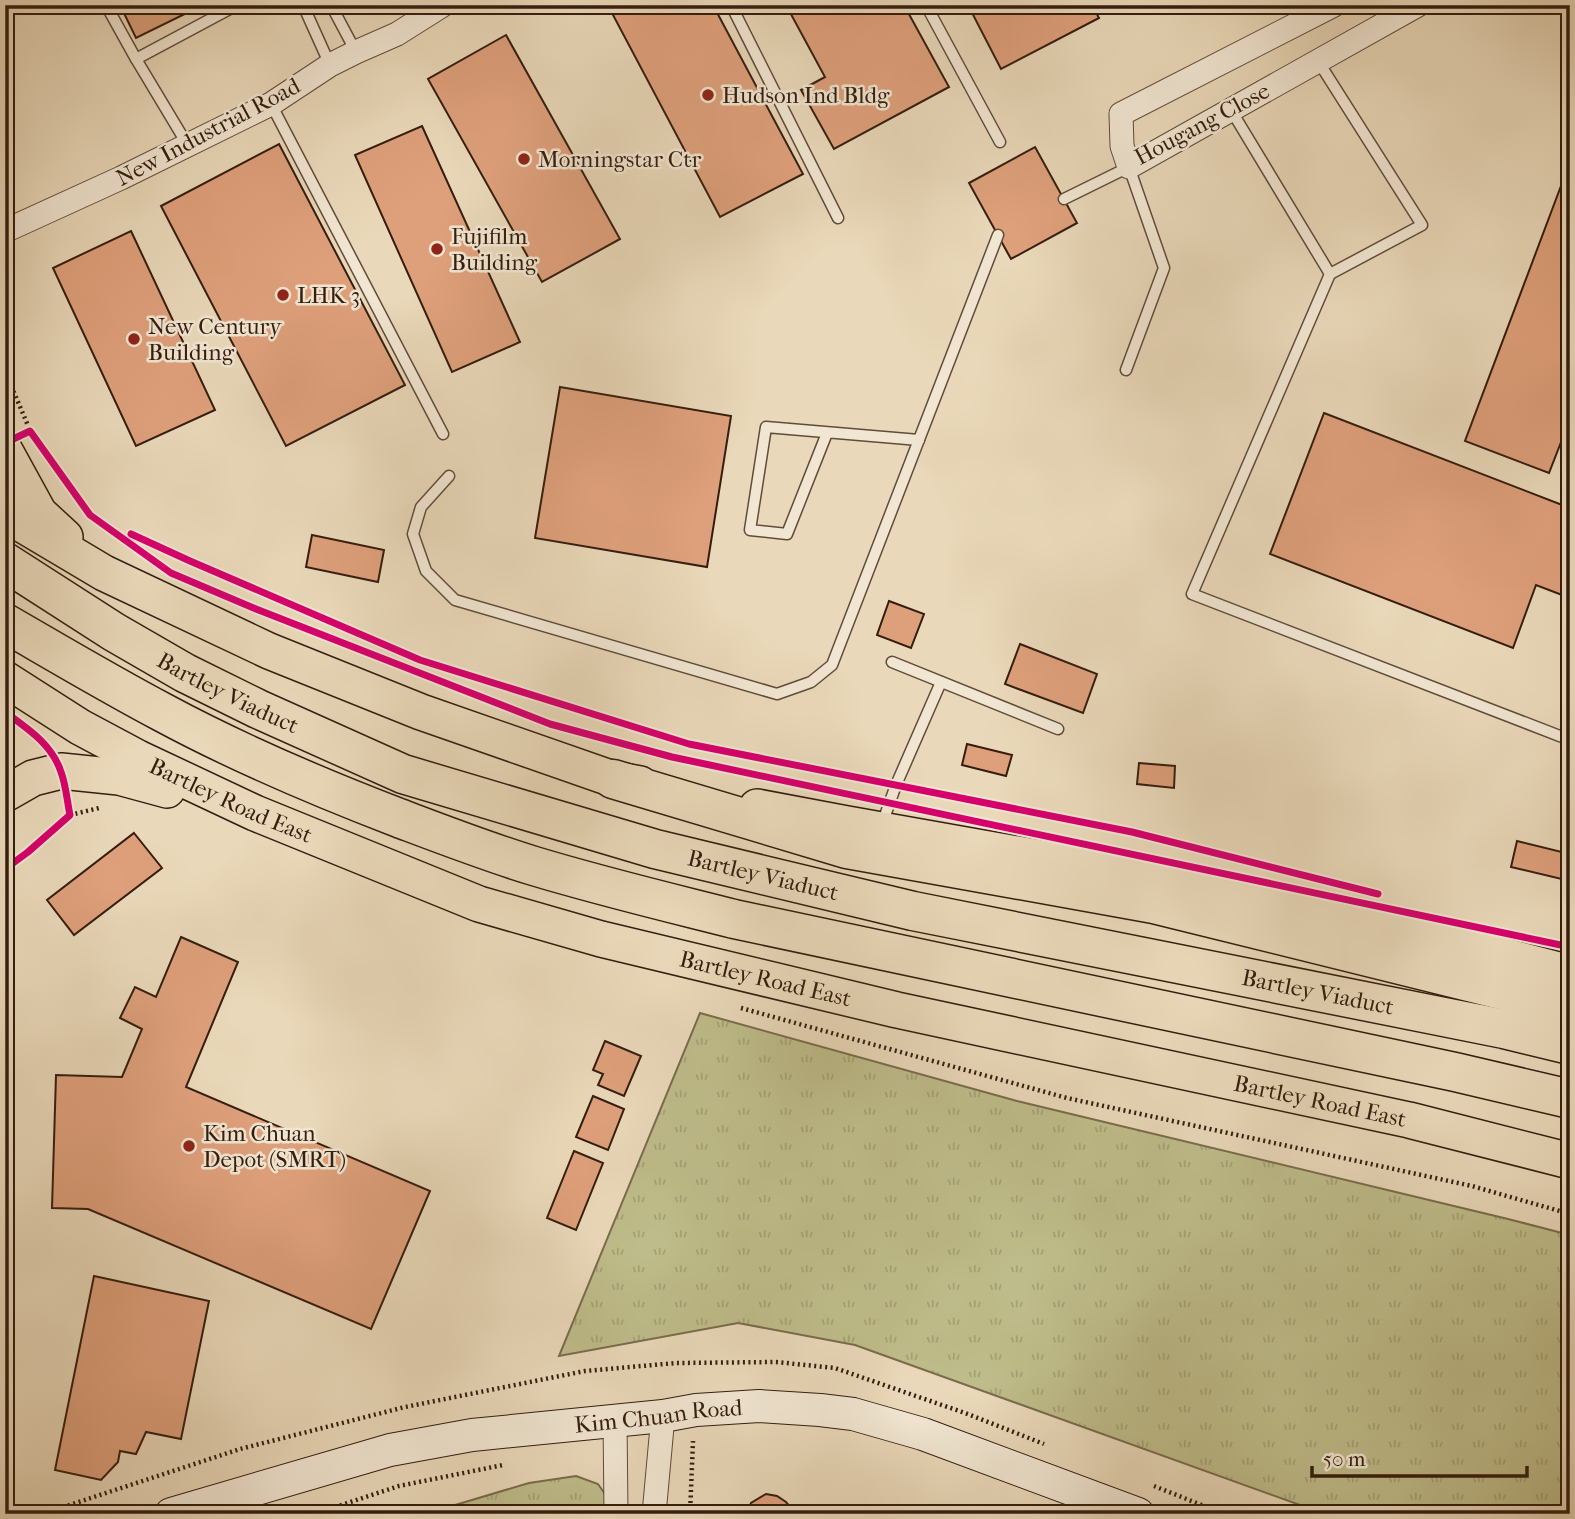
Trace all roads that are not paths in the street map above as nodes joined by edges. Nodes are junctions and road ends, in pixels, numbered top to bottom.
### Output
1 (106, 5) edge
2 (237, 5) edge
3 (303, 5) edge
4 (331, 5) edge
5 (443, 5) edge
6 (731, 5) edge
7 (926, 5) edge
8 (1334, 5) edge
9 (1418, 5) edge
10 (356, 52) junction
11 (136, 59) junction
12 (1318, 61) junction
13 (330, 65) junction
14 (271, 104) junction
15 (1231, 110) junction
16 (1000, 142) dead end
17 (187, 144) junction
18 (1129, 167) junction
19 (1064, 199) dead end
20 (838, 218) dead end
21 (5, 231) edge
22 (998, 235) dead end
23 (1330, 274) junction
24 (1126, 370) dead end
25 (827, 433) junction
26 (443, 434) dead end
27 (18, 440) edge
28 (919, 440) junction
29 (449, 476) dead end
30 (5, 514) edge
31 (5, 562) edge
32 (104, 573) junction
33 (5, 622) edge
34 (892, 662) dead end
35 (5, 679) edge
36 (941, 682) junction
37 (1058, 729) dead end
38 (1570, 740) edge
39 (612, 779) junction
40 (5, 794) edge
41 (255, 813) junction
42 (880, 830) junction
43 (1570, 973) edge
44 (1570, 1007) edge
45 (1570, 1045) edge
46 (1570, 1099) edge
47 (1570, 1161) edge
48 (615, 1420) junction
49 (662, 1427) junction
50 (172, 1514) edge
51 (616, 1514) edge
52 (654, 1514) edge
53 (1138, 1514) edge

1 - 11 lane
2 - 11 lane
3 - 13 lane
4 - 10 lane
5 - 10 street, New Industrial Road
6 - 20 lane
7 - 16 lane
8 - 18 street, Hougang Close
9 - 12 street, Hougang Close
10 - 13 street, New Industrial Road
11 - 17 lane
12 - 15 street, Hougang Close
12 - 23 lane
13 - 14 street, New Industrial Road
14 - 17 street, New Industrial Road
14 - 26 lane
15 - 18 street, Hougang Close
15 - 23 lane
17 - 21 street, New Industrial Road
18 - 19 lane
18 - 24 lane
22 - 28 lane
23 - 38 lane
25 - 25 lane
25 - 28 lane
27 - 32 main road
28 - 29 lane
30 - 32 main road
31 - 45 highway, Bartley Viaduct
32 - 39 main road
33 - 46 highway, Bartley Viaduct
34 - 36 lane
35 - 41 main road, Bartley Road East
36 - 37 lane
36 - 42 lane
39 - 42 main road
39 - 44 highway
40 - 41 main road
41 - 47 main road, Bartley Road East
42 - 43 main road
48 - 49 main road, Kim Chuan Road
48 - 50 main road, Kim Chuan Road
48 - 51 street
49 - 52 street
49 - 53 main road, Kim Chuan Road

